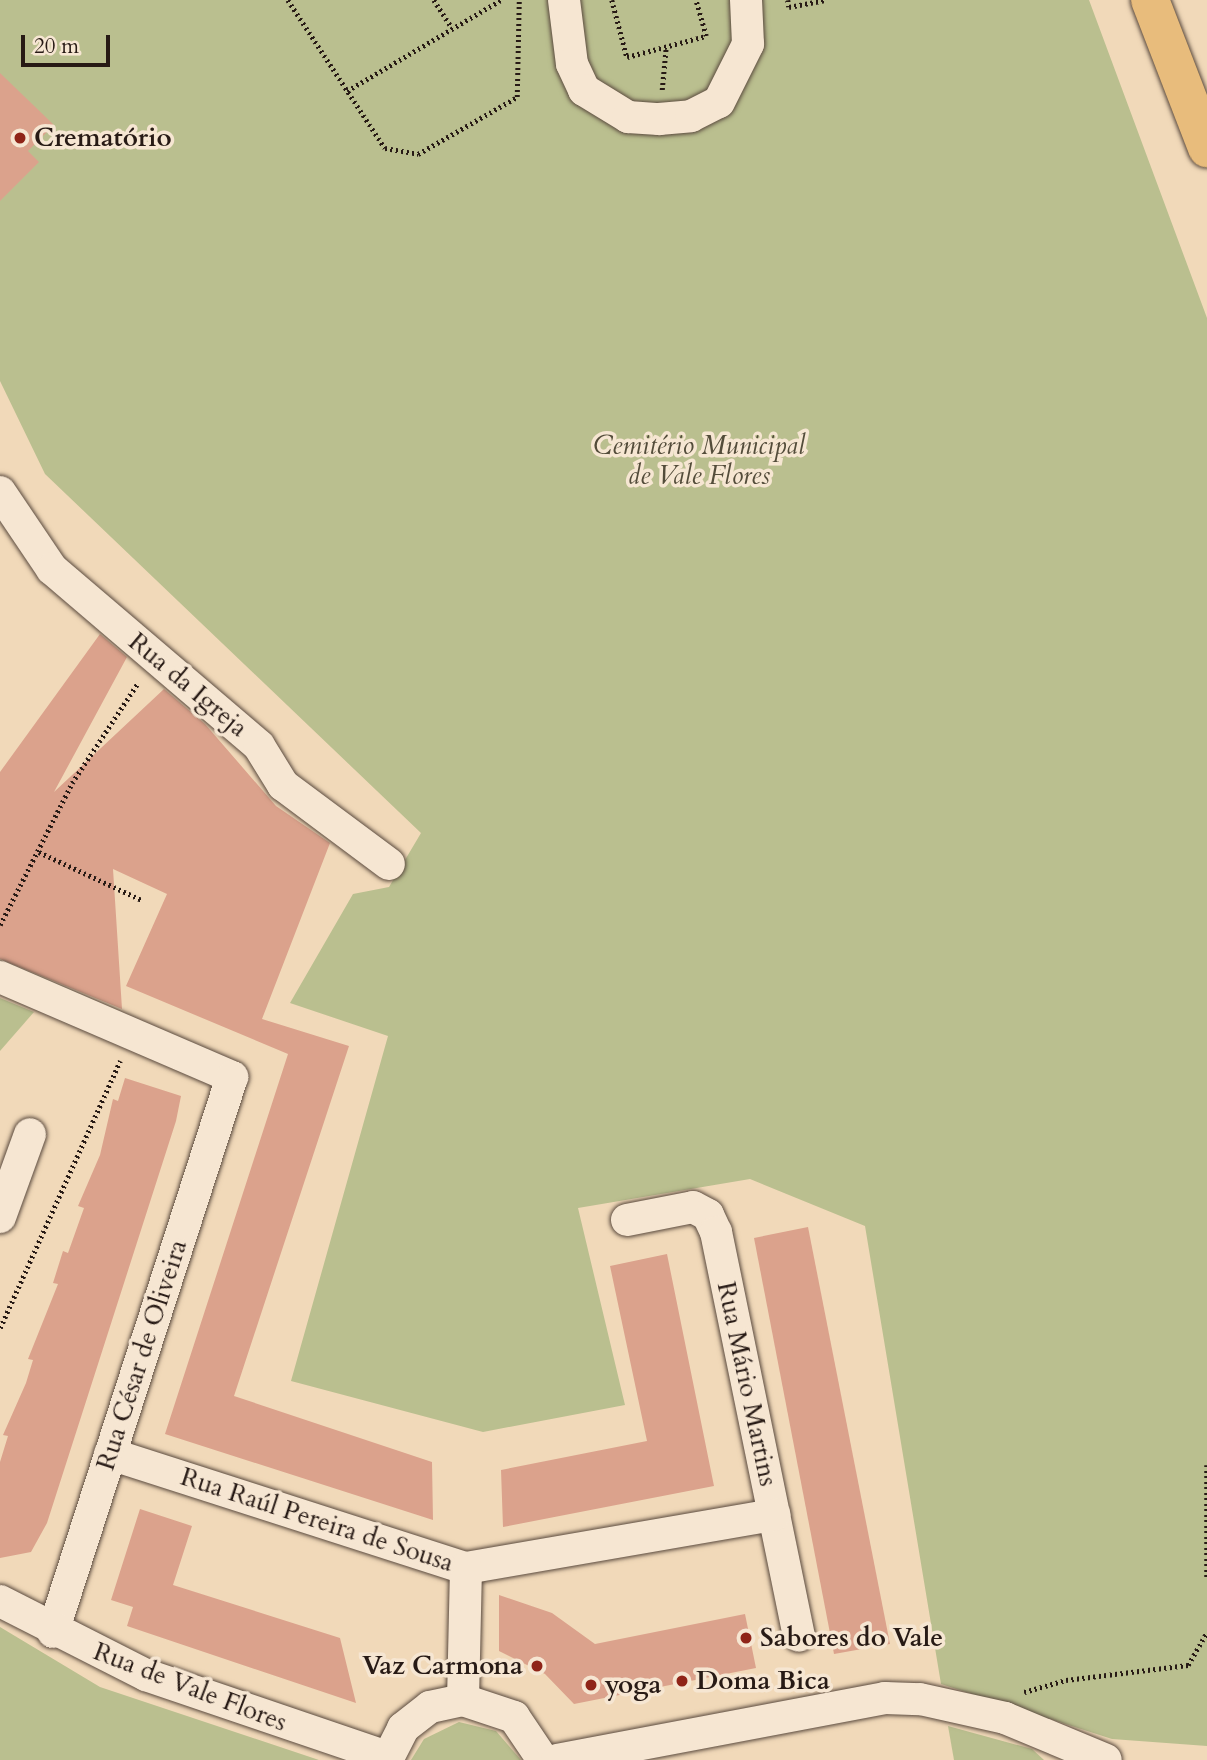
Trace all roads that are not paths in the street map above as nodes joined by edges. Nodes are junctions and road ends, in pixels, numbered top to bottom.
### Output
1 (564, 0) edge
2 (746, 0) edge
3 (1150, 0) edge
4 (1207, 148) edge
5 (0, 492) edge
6 (389, 864) dead end
7 (0, 977) edge
8 (30, 1133) dead end
9 (0, 1217) edge
10 (627, 1220) dead end
11 (110, 1454) junction
12 (774, 1515) junction
13 (466, 1568) junction
14 (0, 1601) edge
15 (52, 1632) junction
16 (799, 1636) dead end
17 (463, 1700) junction
18 (387, 1759) edge
19 (543, 1760) edge
20 (557, 1760) edge
21 (1106, 1760) edge

1 - 2 street
3 - 4 highway
5 - 6 street, Rua da Igreja
7 - 11 street, Rua César de Oliveira
8 - 9 street
10 - 12 street, Rua Mário Martins
11 - 13 street, Rua Raúl Pereira de Sousa
11 - 15 street, Rua César de Oliveira
12 - 13 street, Rua Raúl Pereira de Sousa
12 - 16 street, Rua Mário Martins
13 - 17 street
14 - 15 street, Rua de Vale Flores
15 - 18 street, Rua de Vale Flores
17 - 18 street
17 - 19 street
20 - 21 street

